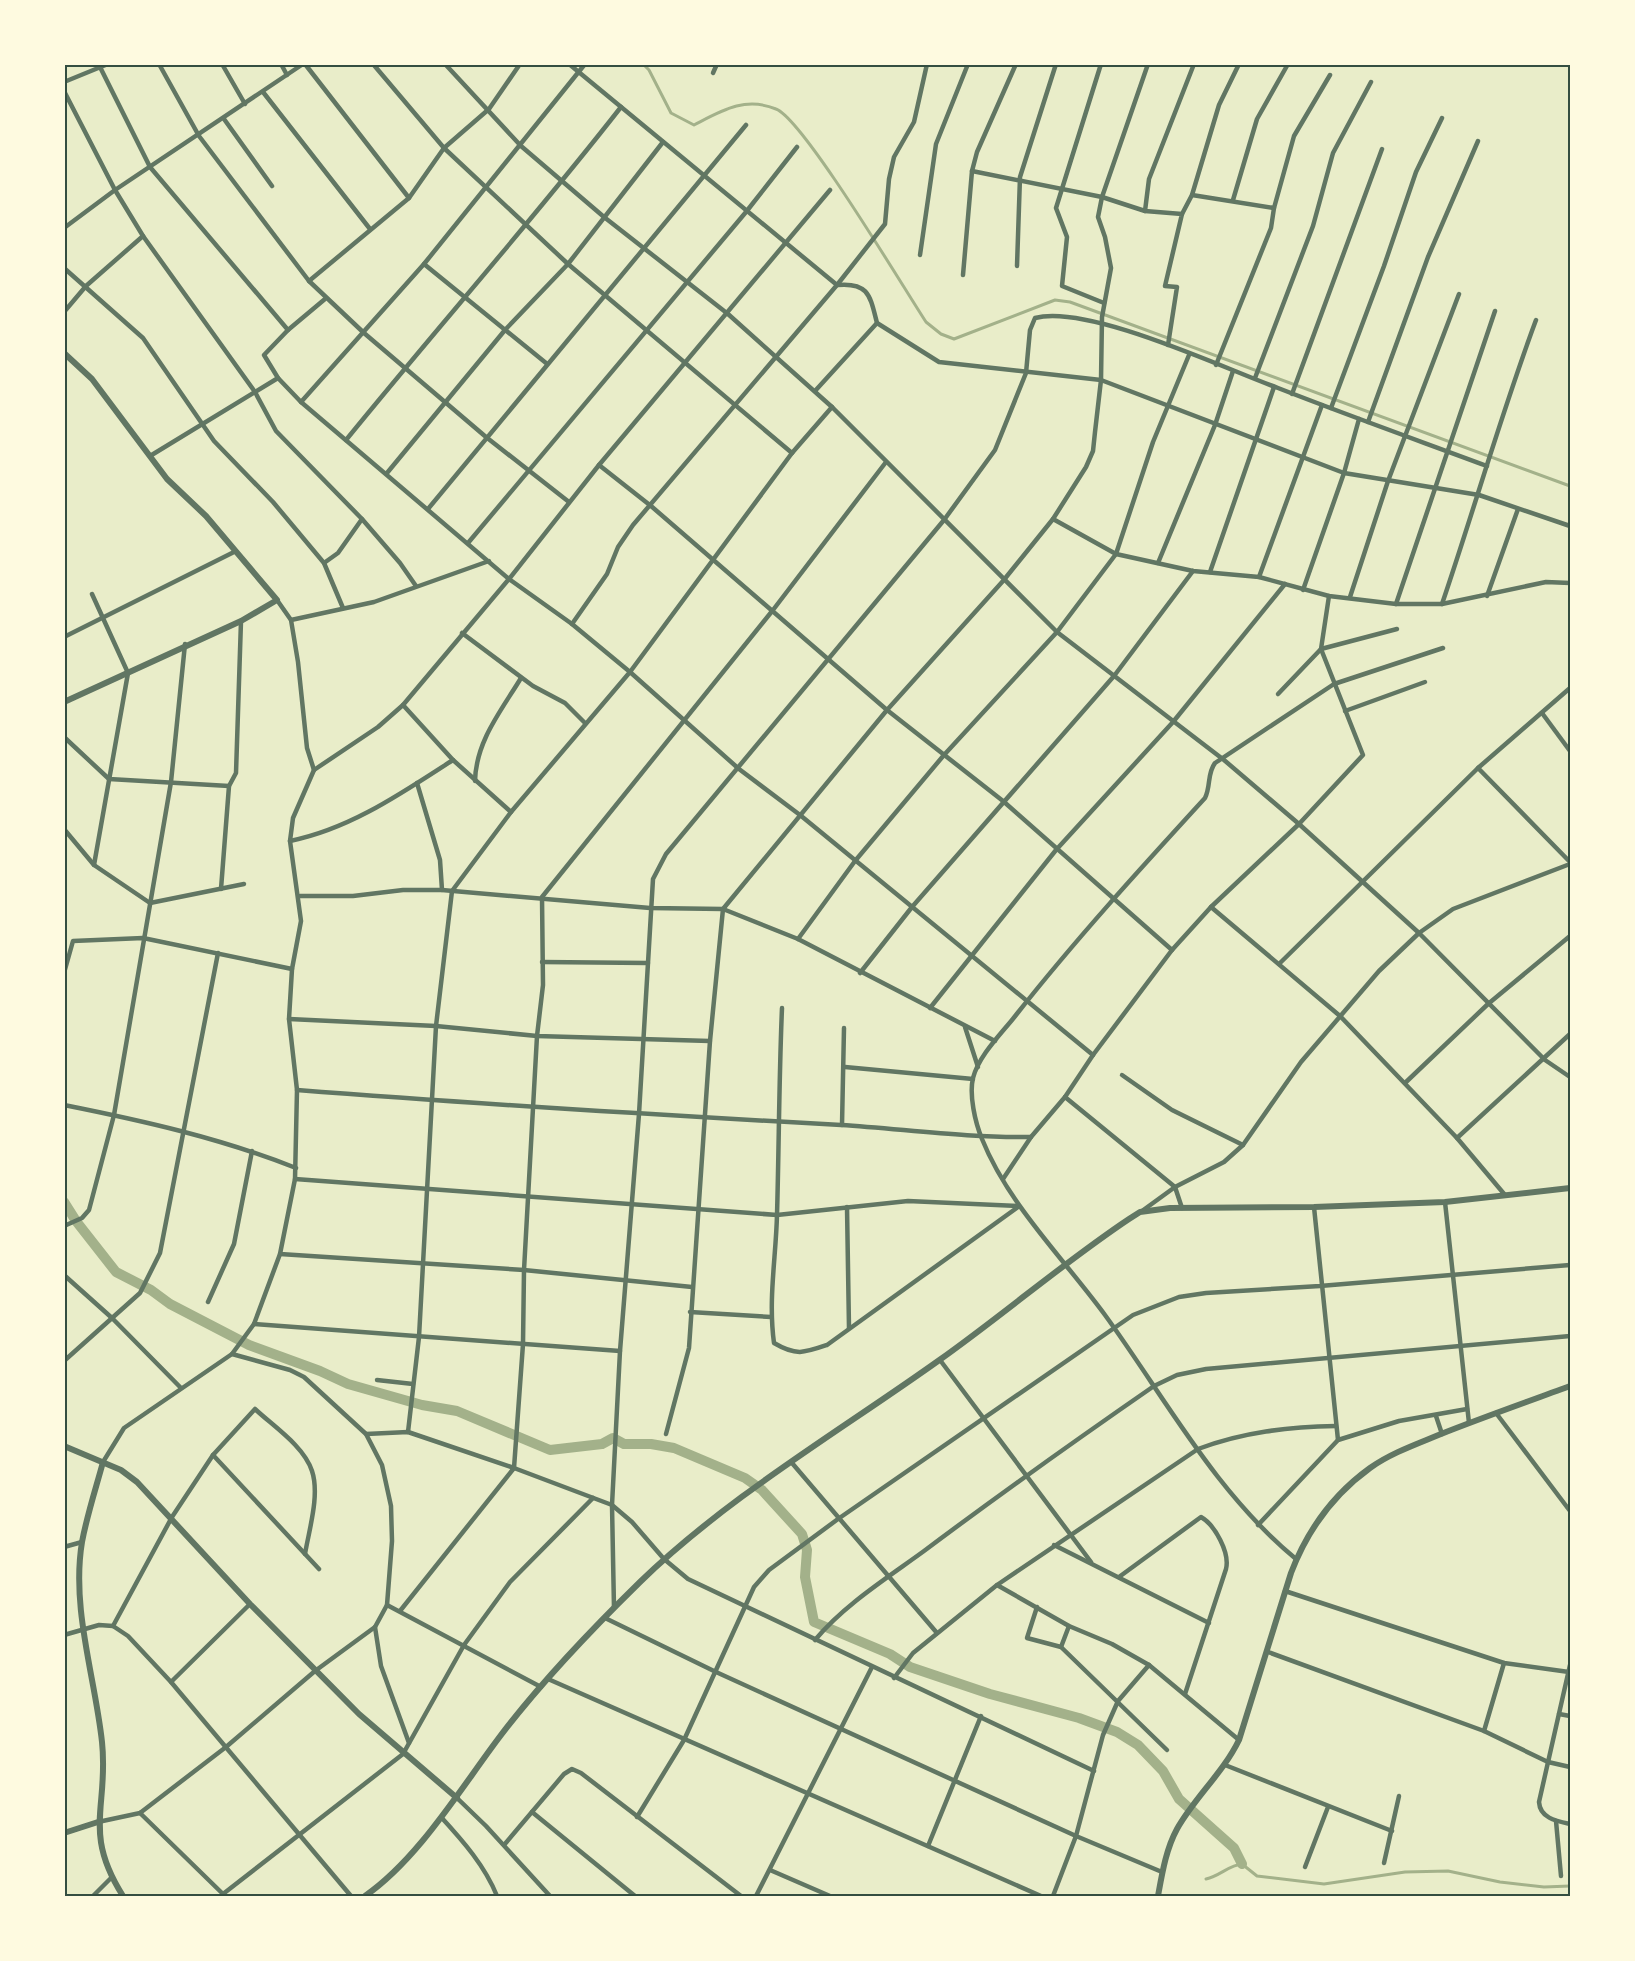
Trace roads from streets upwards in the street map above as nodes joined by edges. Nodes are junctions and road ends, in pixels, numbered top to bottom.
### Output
1 (108, 64) edge
2 (159, 64) edge
3 (222, 64) edge
4 (281, 64) edge
5 (304, 64) edge
6 (373, 64) edge
7 (520, 64) edge
8 (569, 64) edge
9 (585, 64) edge
10 (717, 64) edge
11 (927, 64) edge
12 (968, 64) edge
13 (1016, 64) edge
14 (1056, 64) edge
15 (1101, 64) edge
16 (1148, 64) edge
17 (1194, 64) edge
18 (1239, 64) edge
19 (1288, 64) edge
20 (446, 65) edge
21 (100, 67) junction
22 (579, 72) junction
23 (713, 73) dead end
24 (287, 75) junction
25 (1330, 75) dead end
26 (64, 82) edge
27 (1371, 82) dead end
28 (64, 91) edge
29 (263, 92) junction
30 (245, 104) junction
31 (621, 107) junction
32 (489, 109) junction
33 (224, 118) junction
34 (1442, 118) dead end
35 (746, 125) dead end
36 (199, 136) junction
37 (1478, 141) dead end
38 (663, 142) junction
39 (521, 146) junction
40 (797, 147) dead end
41 (444, 148) junction
42 (1383, 149) dead end
43 (150, 167) junction
44 (972, 171) junction
45 (704, 176) junction
46 (1020, 179) junction
47 (562, 182) junction
48 (272, 186) dead end
49 (487, 187) junction
50 (1060, 188) junction
51 (115, 190) junction
52 (830, 190) dead end
53 (1192, 195) junction
54 (1102, 197) junction
55 (409, 198) junction
56 (1233, 200) junction
57 (1274, 208) junction
58 (1145, 211) junction
59 (746, 212) junction
60 (1182, 214) junction
61 (604, 217) junction
62 (528, 224) junction
63 (64, 228) edge
64 (370, 229) junction
65 (143, 236) junction
66 (784, 243) junction
67 (644, 249) junction
68 (920, 255) dead end
69 (423, 264) junction
70 (568, 264) junction
71 (1017, 266) dead end
72 (64, 268) edge
73 (963, 275) dead end
74 (309, 281) junction
75 (686, 281) junction
76 (837, 285) junction
77 (86, 286) junction
78 (605, 294) junction
79 (1459, 294) dead end
80 (464, 297) junction
81 (326, 299) junction
82 (1103, 306) junction
83 (1495, 311) dead end
84 (64, 312) edge
85 (728, 314) junction
86 (1101, 320) junction
87 (1536, 320) dead end
88 (876, 323) junction
89 (288, 330) junction
90 (505, 330) junction
91 (646, 330) junction
92 (364, 333) junction
93 (1169, 343) junction
94 (64, 353) edge
95 (1189, 355) junction
96 (775, 357) junction
97 (685, 362) junction
98 (1217, 362) junction
99 (546, 363) junction
100 (405, 368) junction
101 (1233, 371) junction
102 (1026, 373) junction
103 (1256, 376) junction
104 (278, 378) junction
105 (1101, 380) junction
106 (1274, 387) junction
107 (815, 391) junction
108 (255, 392) junction
109 (1292, 394) junction
110 (446, 401) junction
111 (302, 402) junction
112 (735, 404) junction
113 (1322, 405) junction
114 (1169, 406) junction
115 (832, 407) junction
116 (1331, 408) junction
117 (1359, 419) junction
118 (1368, 422) junction
119 (203, 424) junction
120 (1215, 425) junction
121 (486, 437) junction
122 (1405, 438) junction
123 (346, 440) junction
124 (1257, 440) junction
125 (1446, 451) junction
126 (792, 453) junction
127 (150, 456) junction
128 (1303, 458) junction
129 (886, 462) junction
130 (599, 465) junction
131 (1487, 466) junction
132 (528, 471) junction
133 (387, 473) junction
134 (1344, 473) junction
135 (1388, 481) junction
136 (1434, 488) junction
137 (1479, 495) junction
138 (569, 502) junction
139 (651, 506) junction
140 (428, 509) junction
141 (1518, 509) junction
142 (362, 519) junction
143 (1053, 519) junction
144 (944, 520) junction
145 (1570, 526) edge
146 (468, 543) junction
147 (236, 551) junction
148 (1116, 554) junction
149 (714, 560) junction
150 (489, 561) junction
151 (324, 563) junction
152 (1158, 563) junction
153 (1193, 571) junction
154 (1210, 572) junction
155 (1259, 577) junction
156 (510, 579) junction
157 (1003, 580) junction
158 (1570, 583) edge
159 (1285, 584) junction
160 (416, 586) junction
161 (1303, 590) junction
162 (92, 594) dead end
163 (1329, 596) junction
164 (1487, 596) junction
165 (1350, 597) junction
166 (277, 600) junction
167 (1396, 604) junction
168 (1442, 604) junction
169 (343, 608) junction
170 (773, 610) junction
171 (102, 618) junction
172 (291, 620) junction
173 (241, 621) junction
174 (572, 624) junction
175 (1397, 629) dead end
176 (1058, 632) junction
177 (462, 633) junction
178 (64, 636) edge
179 (185, 644) junction
180 (1443, 648) dead end
181 (1321, 649) junction
182 (831, 660) junction
183 (630, 672) junction
184 (128, 673) junction
185 (1114, 676) junction
186 (521, 678) junction
187 (1425, 682) dead end
188 (1334, 684) junction
189 (1570, 688) edge
190 (1278, 694) dead end
191 (64, 702) edge
192 (404, 705) junction
193 (887, 710) junction
194 (1345, 711) junction
195 (1542, 713) junction
196 (684, 718) junction
197 (1173, 722) junction
198 (585, 723) junction
199 (64, 737) edge
200 (1570, 751) edge
201 (944, 755) junction
202 (453, 760) junction
203 (1224, 760) junction
204 (1478, 768) junction
205 (739, 769) junction
206 (314, 770) junction
207 (109, 779) junction
208 (475, 781) junction
209 (171, 782) junction
210 (417, 783) junction
211 (229, 786) junction
212 (1003, 801) junction
213 (511, 812) junction
214 (800, 815) junction
215 (1299, 824) junction
216 (66, 832) edge
217 (290, 840) junction
218 (1056, 850) junction
219 (855, 861) junction
220 (1570, 863) edge
221 (94, 865) junction
222 (1363, 882) junction
223 (244, 884) dead end
224 (221, 889) junction
225 (442, 890) junction
226 (452, 891) junction
227 (300, 896) junction
228 (542, 897) junction
229 (1113, 899) junction
230 (150, 903) junction
231 (912, 907) junction
232 (1211, 907) junction
233 (650, 908) junction
234 (723, 909) junction
235 (1419, 933) junction
236 (1570, 936) edge
237 (143, 938) junction
238 (798, 939) junction
239 (1172, 950) junction
240 (218, 953) junction
241 (971, 956) junction
242 (542, 962) junction
243 (648, 963) junction
244 (1279, 964) junction
245 (292, 969) junction
246 (860, 973) junction
247 (64, 974) edge
248 (1027, 1001) junction
249 (1488, 1004) junction
250 (782, 1008) dead end
251 (930, 1008) junction
252 (1340, 1016) junction
253 (289, 1019) junction
254 (436, 1026) junction
255 (965, 1027) junction
256 (844, 1028) dead end
257 (1570, 1035) edge
258 (537, 1036) junction
259 (644, 1039) junction
260 (711, 1041) junction
261 (996, 1041) junction
262 (1093, 1055) junction
263 (1545, 1060) junction
264 (845, 1067) junction
265 (978, 1067) junction
266 (1122, 1075) dead end
267 (1570, 1077) edge
268 (973, 1079) junction
269 (1405, 1083) junction
270 (297, 1090) junction
271 (1065, 1097) junction
272 (430, 1100) junction
273 (64, 1105) edge
274 (534, 1107) junction
275 (639, 1114) junction
276 (114, 1115) junction
277 (705, 1118) junction
278 (777, 1122) junction
279 (842, 1125) junction
280 (184, 1130) junction
281 (1030, 1137) junction
282 (981, 1138) junction
283 (1457, 1138) junction
284 (1243, 1145) junction
285 (252, 1151) junction
286 (296, 1168) junction
287 (295, 1179) junction
288 (1003, 1179) junction
289 (1174, 1187) junction
290 (426, 1188) junction
291 (1570, 1188) edge
292 (1505, 1195) junction
293 (529, 1196) junction
294 (633, 1202) junction
295 (1445, 1202) junction
296 (1019, 1206) junction
297 (847, 1207) junction
298 (1314, 1207) junction
299 (1182, 1208) junction
300 (698, 1210) junction
301 (1140, 1212) junction
302 (777, 1215) junction
303 (64, 1226) edge
304 (280, 1254) junction
305 (421, 1265) junction
306 (1068, 1265) junction
307 (1570, 1265) edge
308 (524, 1270) junction
309 (64, 1275) edge
310 (1454, 1275) junction
311 (626, 1281) junction
312 (1320, 1286) junction
313 (692, 1287) junction
314 (208, 1302) dead end
315 (690, 1312) junction
316 (771, 1317) junction
317 (112, 1318) junction
318 (254, 1324) junction
319 (1113, 1327) junction
320 (849, 1328) junction
321 (1570, 1336) edge
322 (419, 1337) junction
323 (523, 1344) junction
324 (1459, 1345) junction
325 (620, 1351) junction
326 (232, 1354) junction
327 (1328, 1358) junction
328 (64, 1360) edge
329 (940, 1360) junction
330 (376, 1380) dead end
331 (413, 1383) junction
332 (1154, 1386) junction
333 (1570, 1386) edge
334 (181, 1388) junction
335 (1467, 1409) junction
336 (1496, 1413) junction
337 (1436, 1416) junction
338 (982, 1417) junction
339 (1469, 1423) junction
340 (1336, 1426) junction
341 (408, 1432) junction
342 (366, 1434) junction
343 (666, 1434) dead end
344 (1442, 1434) junction
345 (1338, 1440) junction
346 (64, 1446) edge
347 (1198, 1449) junction
348 (213, 1455) junction
349 (103, 1462) junction
350 (792, 1463) junction
351 (514, 1467) junction
352 (1026, 1475) junction
353 (593, 1498) junction
354 (612, 1505) junction
355 (1570, 1512) edge
356 (172, 1517) junction
357 (838, 1518) junction
358 (1258, 1525) junction
359 (1069, 1534) junction
360 (82, 1542) junction
361 (1054, 1545) junction
362 (64, 1547) edge
363 (305, 1554) junction
364 (664, 1559) junction
365 (1296, 1560) junction
366 (1090, 1562) junction
367 (319, 1569) dead end
368 (1119, 1577) junction
369 (888, 1578) junction
370 (998, 1585) junction
371 (1285, 1592) junction
372 (250, 1604) junction
373 (387, 1605) junction
374 (744, 1605) junction
375 (1037, 1607) junction
376 (614, 1608) junction
377 (400, 1611) junction
378 (605, 1618) junction
379 (1209, 1623) junction
380 (113, 1626) junction
381 (375, 1626) junction
382 (1069, 1626) junction
383 (84, 1629) junction
384 (937, 1633) junction
385 (64, 1635) edge
386 (815, 1640) junction
387 (464, 1645) junction
388 (1061, 1647) junction
389 (1268, 1652) junction
390 (1504, 1663) junction
391 (1149, 1665) junction
392 (1570, 1665) edge
393 (873, 1666) junction
394 (315, 1671) junction
395 (716, 1672) junction
396 (1569, 1672) junction
397 (548, 1678) junction
398 (894, 1678) junction
399 (171, 1682) junction
400 (541, 1687) junction
401 (1185, 1694) junction
402 (1118, 1701) junction
403 (1559, 1714) junction
404 (981, 1716) junction
405 (1570, 1716) edge
406 (840, 1727) junction
407 (1484, 1731) junction
408 (684, 1740) junction
409 (1239, 1740) junction
410 (408, 1743) junction
411 (226, 1747) junction
412 (1167, 1750) dead end
413 (403, 1754) junction
414 (1548, 1762) junction
415 (1225, 1765) junction
416 (1570, 1767) edge
417 (1094, 1771) junction
418 (956, 1780) junction
419 (808, 1793) junction
420 (1399, 1796) dead end
421 (456, 1798) junction
422 (1328, 1806) junction
423 (532, 1812) junction
424 (140, 1813) junction
425 (441, 1817) junction
426 (637, 1817) junction
427 (1556, 1821) junction
428 (98, 1822) junction
429 (1570, 1824) edge
430 (1392, 1831) junction
431 (64, 1833) edge
432 (300, 1836) junction
433 (1076, 1836) junction
434 (504, 1845) junction
435 (928, 1846) junction
436 (1384, 1863) dead end
437 (1305, 1867) dead end
438 (771, 1870) junction
439 (1162, 1872) junction
440 (1560, 1876) dead end
441 (111, 1878) junction
442 (224, 1895) edge
443 (369, 1895) edge
444 (93, 1896) edge
445 (123, 1896) edge
446 (351, 1896) edge
447 (496, 1896) edge
448 (550, 1896) edge
449 (635, 1896) edge
450 (741, 1896) edge
451 (756, 1896) edge
452 (830, 1896) edge
453 (1041, 1896) edge
454 (1053, 1896) edge
455 (1158, 1896) edge

1 - 21 street
2 - 36 street
3 - 30 street
4 - 24 street
5 - 24 street
5 - 55 street
6 - 41 street
7 - 32 street
8 - 22 street
9 - 22 street
10 - 23 street
11 - 76 street
12 - 68 street
13 - 44 street
14 - 46 street
15 - 50 street
16 - 54 street
17 - 58 street
18 - 53 street
19 - 56 street
20 - 32 street
21 - 26 street
21 - 43 street
22 - 31 street
22 - 39 street
24 - 29 street
25 - 57 street
27 - 103 street
28 - 51 street
29 - 30 street
29 - 64 street
30 - 33 street
31 - 38 street
31 - 47 street
32 - 39 street
32 - 41 street
33 - 36 street
33 - 48 street
34 - 116 street
35 - 45 street
36 - 43 street
36 - 74 street
37 - 118 street
38 - 45 street
38 - 61 street
39 - 47 street
39 - 49 street
40 - 59 street
41 - 49 street
41 - 55 street
42 - 109 street
43 - 51 street
43 - 89 street
44 - 46 street
44 - 73 street
45 - 59 street
45 - 67 street
46 - 50 street
46 - 71 street
47 - 61 street
47 - 62 street
49 - 62 street
49 - 69 street
50 - 54 street
50 - 82 street
51 - 63 street
51 - 65 street
52 - 66 street
53 - 56 street
53 - 60 street
54 - 58 street
54 - 82 street
55 - 64 street
56 - 57 street
57 - 98 street
58 - 60 street
59 - 66 street
59 - 75 street
60 - 93 street
61 - 67 street
61 - 70 street
62 - 70 street
62 - 80 street
64 - 74 street
65 - 77 street
65 - 108 street
66 - 76 street
66 - 85 street
67 - 75 street
67 - 78 street
69 - 80 street
69 - 92 street
70 - 78 street
70 - 90 street
72 - 77 street
74 - 81 street
75 - 85 street
75 - 91 street
76 - 88 street
76 - 96 street
77 - 84 street
77 - 119 street
78 - 91 street
78 - 99 street
79 - 122 street
80 - 90 street
80 - 100 street
81 - 89 street
81 - 92 street
82 - 86 street
83 - 125 street
85 - 96 street
85 - 97 street
86 - 93 street
86 - 102 street
86 - 105 street
87 - 131 street
88 - 102 street
88 - 107 street
89 - 104 street
90 - 99 street
90 - 110 street
91 - 97 street
91 - 132 street
92 - 100 street
92 - 111 street
93 - 95 street
94 - 127 street
95 - 98 street
95 - 114 street
96 - 107 street
96 - 112 street
97 - 112 street
97 - 130 street
98 - 101 street
99 - 121 street
100 - 110 street
100 - 123 street
101 - 103 street
101 - 120 street
102 - 105 street
102 - 144 street
103 - 106 street
104 - 108 street
104 - 111 street
105 - 114 street
105 - 143 street
106 - 109 street
106 - 124 street
107 - 115 street
108 - 119 street
108 - 142 street
109 - 113 street
110 - 121 street
110 - 133 street
111 - 123 street
112 - 126 street
112 - 139 street
113 - 116 street
113 - 128 street
114 - 120 street
114 - 148 street
115 - 126 street
115 - 129 street
116 - 117 street
117 - 118 street
117 - 134 street
118 - 122 street
119 - 127 street
119 - 151 street
120 - 124 street
120 - 152 street
121 - 132 street
121 - 140 street
122 - 125 street
122 - 135 street
123 - 133 street
124 - 128 street
124 - 154 street
125 - 131 street
125 - 136 street
126 - 149 street
127 - 147 street
128 - 134 street
128 - 155 street
129 - 144 street
129 - 170 street
130 - 138 street
130 - 139 street
131 - 137 street
132 - 138 street
132 - 146 street
133 - 140 street
134 - 135 street
134 - 161 street
135 - 136 street
135 - 165 street
136 - 137 street
136 - 167 street
137 - 141 street
137 - 168 street
138 - 156 street
139 - 149 street
139 - 174 street
140 - 146 street
141 - 145 street
141 - 164 street
142 - 151 street
142 - 160 street
143 - 148 street
143 - 157 street
144 - 157 street
144 - 182 street
146 - 150 street
147 - 166 street
147 - 171 street
148 - 152 street
148 - 176 street
149 - 170 street
149 - 183 street
150 - 156 street
150 - 160 street
151 - 169 street
152 - 153 street
153 - 154 street
153 - 185 street
154 - 155 street
155 - 159 street
156 - 174 street
156 - 177 street
157 - 176 street
157 - 193 street
158 - 164 street
159 - 161 street
159 - 197 street
160 - 169 street
161 - 163 street
162 - 171 street
163 - 165 street
163 - 181 street
164 - 168 street
165 - 167 street
166 - 172 street
166 - 173 street
167 - 168 street
169 - 172 street
170 - 182 street
170 - 196 street
171 - 178 street
171 - 184 street
172 - 206 street
173 - 179 street
173 - 211 street
174 - 183 street
175 - 181 street
176 - 185 street
176 - 201 street
177 - 186 street
177 - 192 street
179 - 184 street
179 - 209 street
180 - 188 street
181 - 188 street
181 - 190 street
182 - 193 street
182 - 205 street
183 - 196 street
183 - 198 street
184 - 191 street
184 - 207 street
185 - 197 street
185 - 212 street
186 - 198 street
186 - 208 street
187 - 194 street
188 - 194 street
188 - 203 street
189 - 195 street
192 - 202 street
192 - 206 street
193 - 201 street
193 - 214 street
194 - 215 street
195 - 200 street
195 - 204 street
196 - 205 street
196 - 228 street
197 - 203 street
197 - 218 street
198 - 213 street
199 - 207 street
201 - 212 street
201 - 219 street
202 - 208 street
202 - 210 street
203 - 215 street
203 - 229 street
204 - 220 street
204 - 222 street
205 - 214 street
205 - 233 street
206 - 217 street
207 - 209 street
207 - 221 street
208 - 213 street
209 - 211 street
209 - 230 street
210 - 217 street
210 - 225 street
211 - 224 street
212 - 218 street
212 - 231 street
213 - 226 street
214 - 219 street
214 - 234 street
215 - 222 street
215 - 232 street
216 - 221 street
217 - 227 street
218 - 229 street
218 - 241 street
219 - 231 street
219 - 238 street
220 - 235 street
221 - 230 street
222 - 235 street
222 - 244 street
223 - 224 street
224 - 230 street
225 - 226 street
225 - 227 street
226 - 228 street
226 - 254 street
227 - 245 street
228 - 233 street
228 - 242 street
229 - 239 street
229 - 248 street
230 - 237 street
231 - 241 street
231 - 246 street
232 - 239 street
232 - 244 street
233 - 234 street
233 - 243 street
234 - 238 street
234 - 260 street
235 - 249 street
235 - 252 street
236 - 249 street
237 - 240 street
237 - 247 street
237 - 276 street
238 - 246 street
239 - 262 street
240 - 245 street
240 - 280 street
241 - 248 street
241 - 251 street
242 - 243 street
242 - 258 street
243 - 259 street
244 - 252 street
245 - 253 street
246 - 251 street
248 - 261 street
248 - 262 street
249 - 263 street
249 - 269 street
250 - 278 street
251 - 255 street
252 - 269 street
252 - 284 street
253 - 254 street
253 - 270 street
254 - 258 street
254 - 272 street
255 - 261 street
255 - 265 street
256 - 264 street
257 - 263 street
258 - 259 street
258 - 274 street
259 - 260 street
259 - 275 street
260 - 277 street
261 - 265 street
262 - 271 street
263 - 267 street
263 - 283 street
264 - 268 street
264 - 279 street
265 - 268 street
266 - 284 street
268 - 282 street
269 - 283 street
270 - 272 street
270 - 286 street
271 - 281 street
271 - 289 street
272 - 274 street
272 - 290 street
273 - 276 street
274 - 275 street
274 - 293 street
275 - 277 street
275 - 294 street
276 - 280 street
276 - 303 street
277 - 278 street
277 - 300 street
278 - 279 street
278 - 302 street
279 - 282 street
280 - 285 street
280 - 317 street
281 - 282 street
281 - 288 street
282 - 288 street
283 - 292 street
284 - 289 street
285 - 286 street
285 - 314 street
286 - 287 street
287 - 290 street
287 - 304 street
288 - 296 street
289 - 299 street
289 - 301 street
290 - 293 street
290 - 305 street
291 - 292 street
292 - 295 street
293 - 294 street
293 - 308 street
294 - 300 street
294 - 311 street
295 - 298 street
295 - 310 street
296 - 297 street
296 - 306 street
296 - 320 street
297 - 302 street
297 - 320 street
298 - 299 street
298 - 312 street
299 - 301 street
300 - 302 street
300 - 313 street
301 - 306 street
302 - 316 street
304 - 305 street
304 - 318 street
305 - 308 street
305 - 322 street
306 - 319 street
306 - 329 street
307 - 310 street
308 - 311 street
308 - 323 street
309 - 317 street
310 - 312 street
310 - 324 street
311 - 313 street
311 - 325 street
312 - 319 street
312 - 327 street
313 - 315 street
315 - 316 street
315 - 343 street
316 - 320 street
317 - 328 street
317 - 334 street
318 - 322 street
318 - 326 street
319 - 332 street
319 - 338 street
321 - 324 street
322 - 323 street
322 - 331 street
323 - 325 street
323 - 351 street
324 - 327 street
324 - 335 street
325 - 354 street
326 - 334 street
326 - 342 street
327 - 332 street
327 - 340 street
329 - 338 street
329 - 350 street
330 - 331 street
331 - 341 street
332 - 347 street
332 - 352 street
333 - 336 street
334 - 349 street
335 - 337 street
335 - 339 street
336 - 339 street
336 - 355 street
337 - 344 street
337 - 345 street
338 - 352 street
338 - 357 street
339 - 344 street
340 - 345 street
340 - 347 street
341 - 342 street
341 - 351 street
342 - 373 street
344 - 365 street
345 - 358 street
346 - 349 street
347 - 358 street
347 - 359 street
348 - 356 street
348 - 363 street
348 - 363 street
349 - 356 street
349 - 360 street
350 - 357 street
350 - 364 street
351 - 353 street
351 - 377 street
352 - 359 street
352 - 369 street
353 - 354 street
353 - 387 street
354 - 364 street
354 - 376 street
356 - 372 street
356 - 380 street
357 - 369 street
357 - 374 street
358 - 365 street
359 - 361 street
359 - 366 street
360 - 362 street
360 - 383 street
361 - 366 street
361 - 370 street
363 - 367 street
364 - 374 street
364 - 376 street
365 - 371 street
366 - 368 street
368 - 379 street
368 - 379 street
369 - 384 street
369 - 386 street
370 - 375 street
370 - 384 street
371 - 389 street
371 - 390 street
372 - 394 street
372 - 399 street
373 - 377 street
373 - 381 street
374 - 386 street
374 - 395 street
375 - 382 street
375 - 388 street
376 - 378 street
377 - 387 street
378 - 395 street
378 - 397 street
379 - 401 street
380 - 383 street
380 - 399 street
381 - 394 street
381 - 410 street
382 - 388 street
382 - 391 street
383 - 385 street
383 - 428 street
384 - 398 street
386 - 393 street
387 - 400 street
387 - 410 street
388 - 402 street
389 - 407 street
389 - 409 street
390 - 396 street
390 - 407 street
391 - 401 street
391 - 402 street
392 - 396 street
393 - 398 street
393 - 406 street
394 - 411 street
394 - 413 street
395 - 406 street
395 - 408 street
396 - 403 street
397 - 400 street
397 - 408 street
398 - 404 street
399 - 411 street
400 - 421 street
401 - 409 street
402 - 412 street
402 - 417 street
403 - 405 street
403 - 414 street
404 - 417 street
404 - 418 street
406 - 418 street
406 - 419 street
407 - 414 street
408 - 419 street
408 - 426 street
409 - 415 street
410 - 413 street
411 - 424 street
411 - 432 street
413 - 421 street
413 - 432 street
414 - 416 street
414 - 427 street
415 - 422 street
415 - 439 street
417 - 433 street
418 - 433 street
418 - 435 street
419 - 435 street
419 - 438 street
420 - 430 street
421 - 425 street
421 - 434 street
422 - 430 street
422 - 437 street
423 - 426 street
423 - 434 street
423 - 449 street
424 - 428 street
424 - 442 street
425 - 443 street
425 - 447 street
426 - 450 street
427 - 429 street
427 - 440 street
428 - 431 street
428 - 441 street
430 - 436 street
432 - 442 street
432 - 446 street
433 - 439 street
433 - 454 street
434 - 448 street
435 - 453 street
438 - 451 street
438 - 452 street
439 - 455 street
441 - 444 street
441 - 445 street

